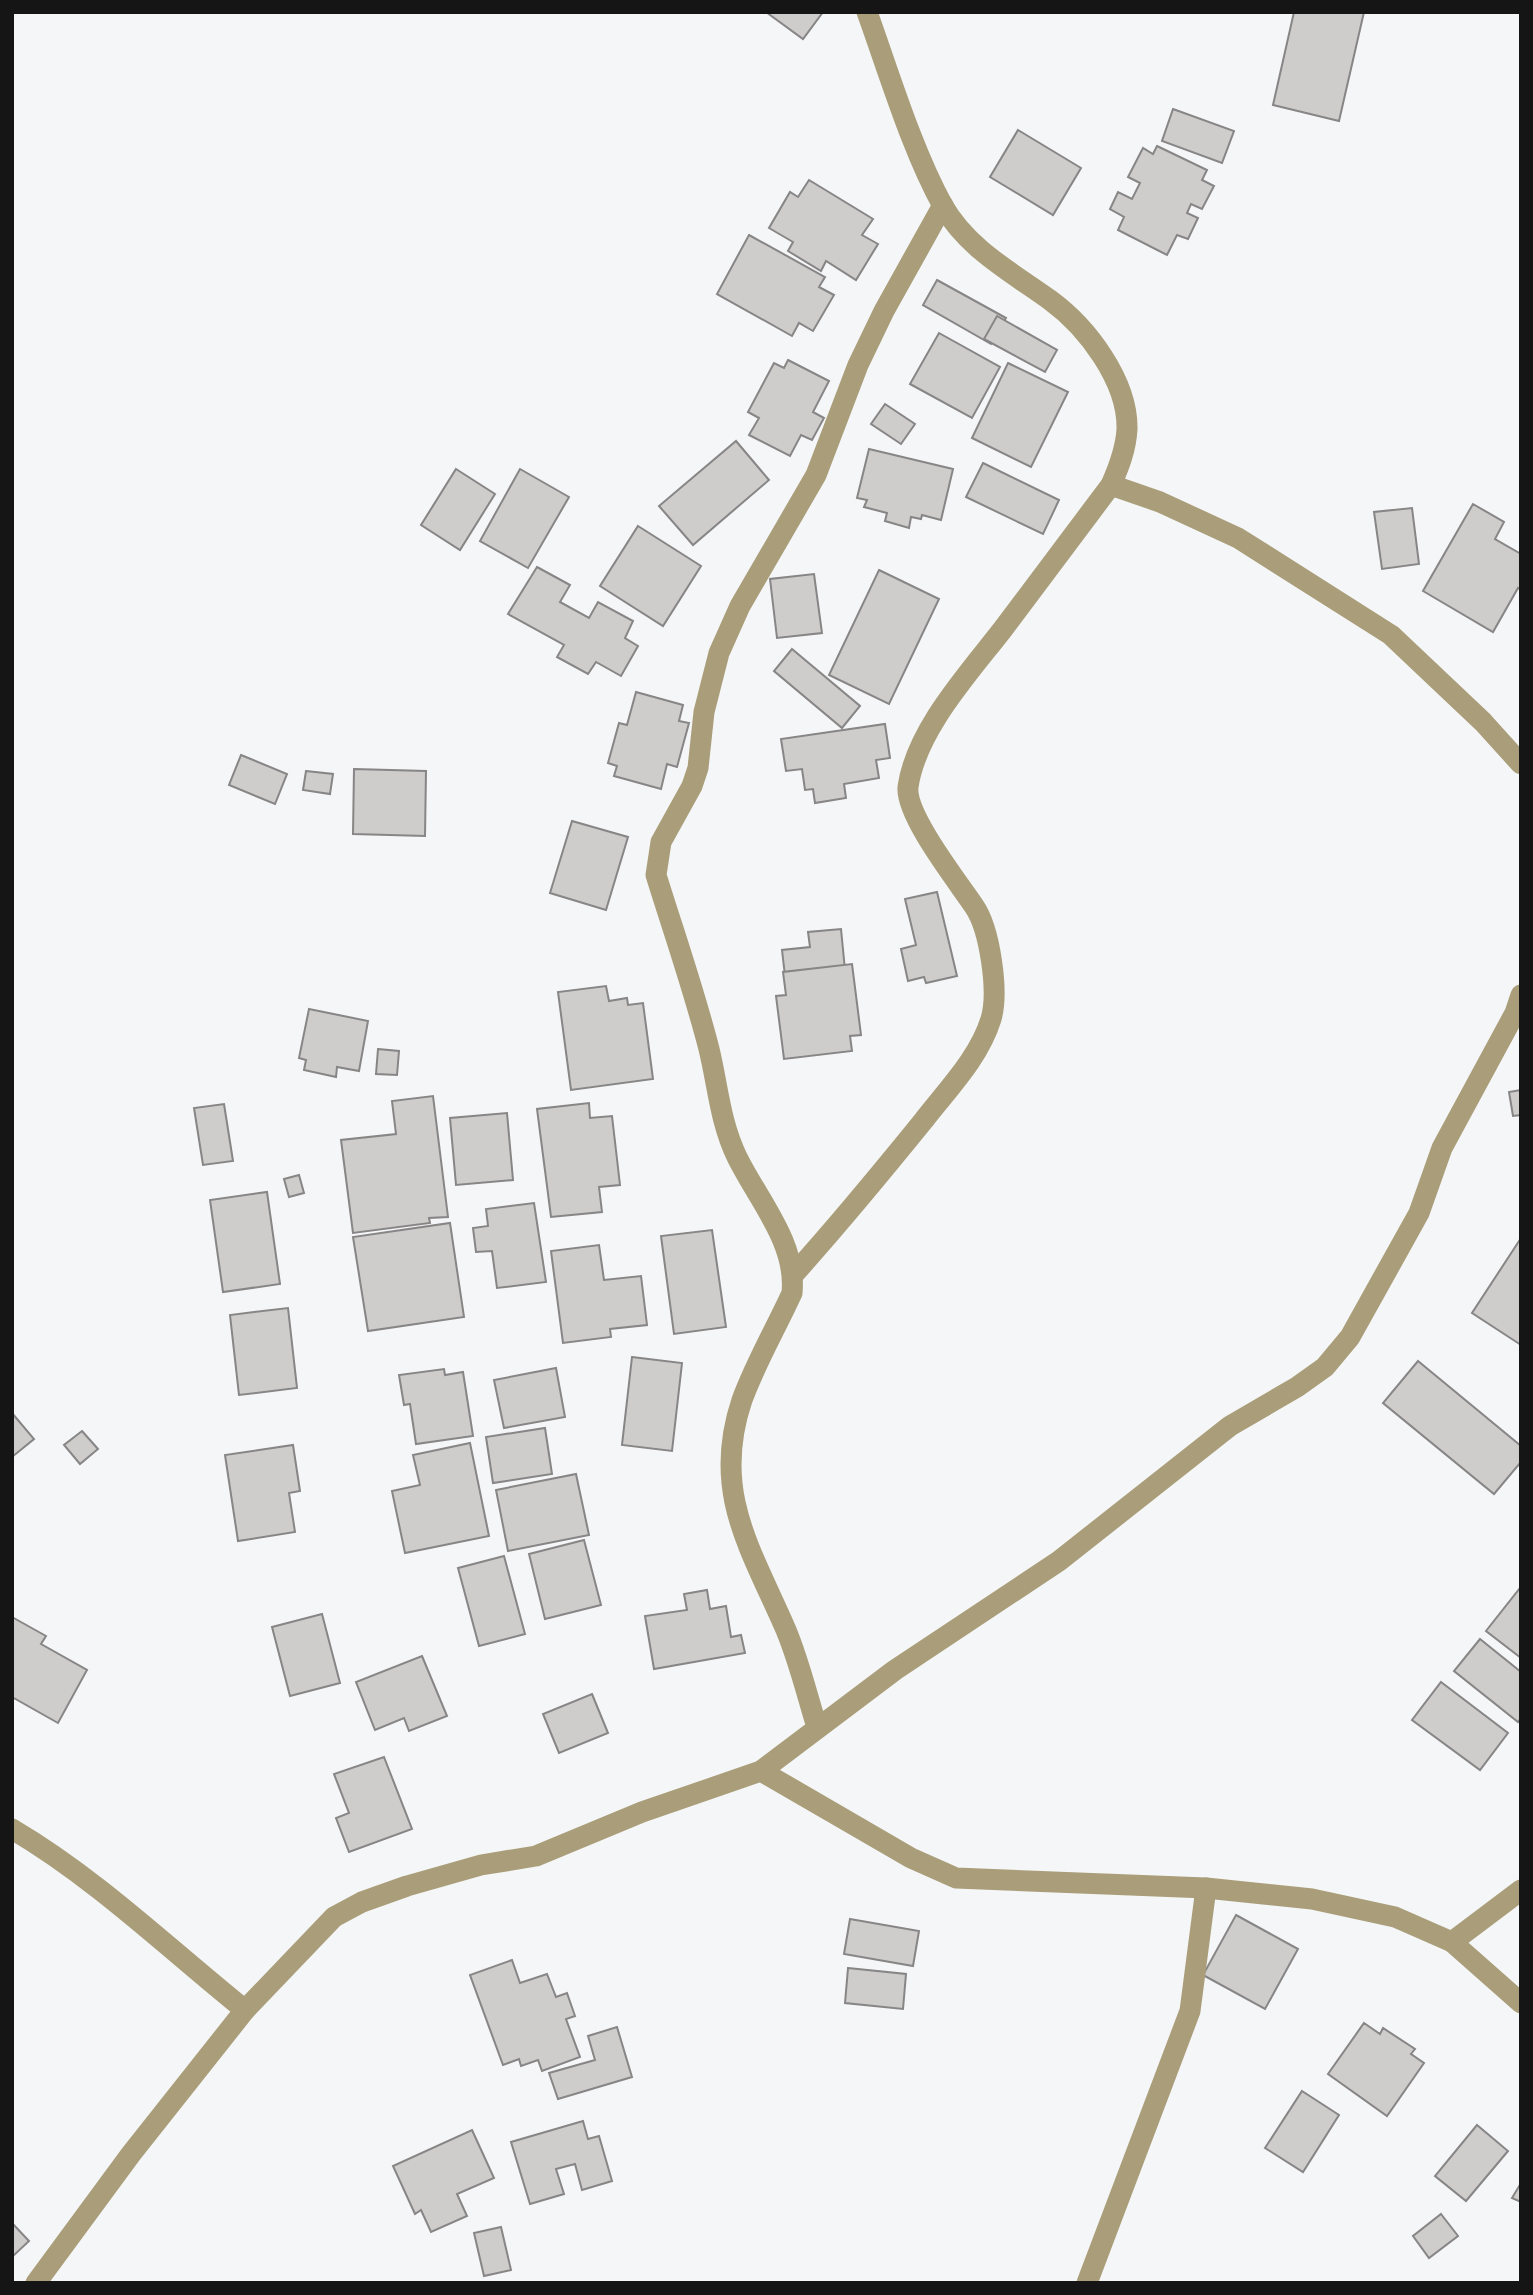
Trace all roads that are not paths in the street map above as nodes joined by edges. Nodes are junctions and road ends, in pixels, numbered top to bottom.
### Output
1 (867, 12) edge
2 (943, 205) junction
3 (1111, 485) junction
4 (1521, 764) edge
5 (1521, 995) edge
6 (794, 1274) junction
7 (817, 1727) junction
8 (761, 1771) junction
9 (12, 1829) edge
10 (1206, 1888) junction
11 (1521, 1890) edge
12 (1452, 1942) junction
13 (1521, 2003) edge
14 (245, 2010) junction
15 (36, 2283) edge
16 (1087, 2283) edge

1 - 2 street
2 - 3 street
2 - 6 street
3 - 4 street
3 - 6 street
5 - 7 street
6 - 7 street
7 - 8 street
8 - 10 street
8 - 14 street
9 - 14 street
10 - 12 street
10 - 16 street
11 - 12 street
12 - 13 street
14 - 15 street

